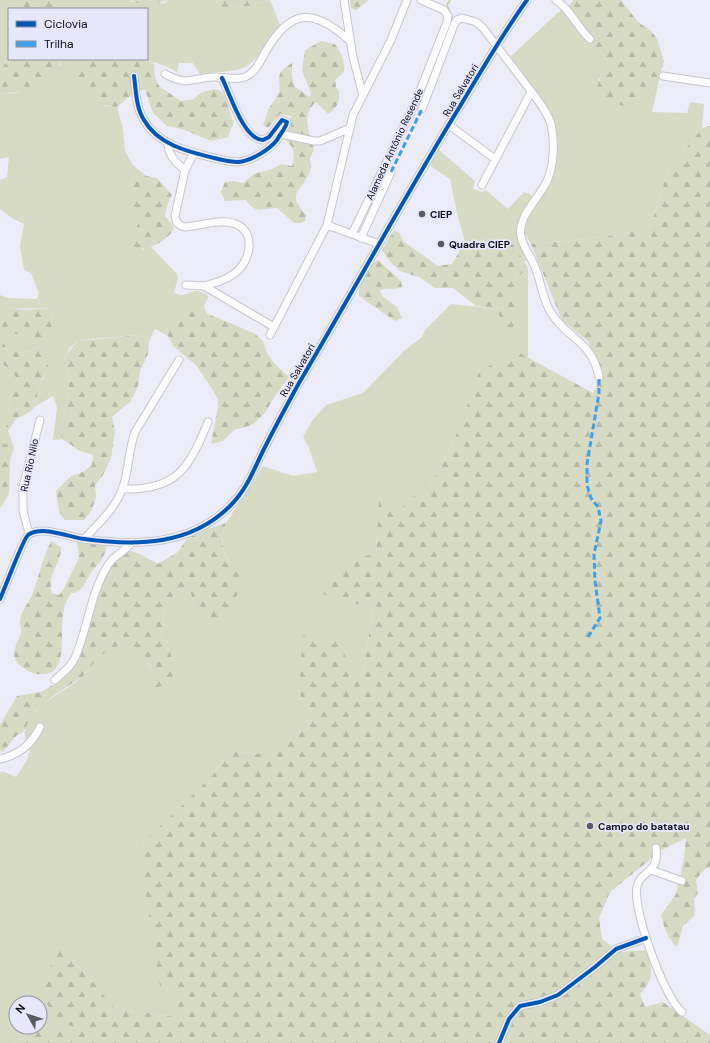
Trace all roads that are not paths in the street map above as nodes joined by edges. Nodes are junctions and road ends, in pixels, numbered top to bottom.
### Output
1 (344, 0) edge
2 (407, 0) edge
3 (420, 0) edge
4 (527, 0) edge
5 (556, 0) edge
6 (590, 39) dead end
7 (350, 41) junction
8 (496, 46) junction
9 (165, 74) dead end
10 (134, 76) dead end
11 (663, 76) dead end
12 (222, 78) junction
13 (710, 83) edge
14 (531, 92) junction
15 (363, 96) junction
16 (422, 109) dead end
17 (449, 125) junction
18 (348, 128) junction
19 (281, 134) junction
20 (168, 143) junction
21 (194, 153) junction
22 (495, 159) junction
23 (185, 170) junction
24 (391, 172) dead end
25 (482, 185) dead end
26 (327, 225) junction
27 (352, 234) junction
28 (361, 238) junction
29 (379, 244) junction
30 (186, 285) dead end
31 (204, 286) junction
32 (274, 327) junction
33 (270, 335) dead end
34 (179, 360) dead end
35 (599, 377) dead end
36 (40, 420) dead end
37 (208, 422) dead end
38 (122, 489) junction
39 (29, 534) junction
40 (84, 539) junction
41 (132, 542) junction
42 (0, 598) edge
43 (55, 680) dead end
44 (40, 727) dead end
45 (0, 759) edge
46 (656, 848) dead end
47 (651, 870) junction
48 (682, 882) dead end
49 (646, 938) junction
50 (682, 1012) dead end
51 (499, 1043) edge

1 - 7 street
2 - 15 street
3 - 27 street, Alameda Antônio Resende
4 - 8 street, Rua Salvatori
5 - 6 street
7 - 12 street
7 - 15 street
8 - 14 street
8 - 16 street, Alameda Antônio Resende
8 - 17 street, Rua Salvatori
9 - 12 street
10 - 20 street
11 - 13 street
12 - 19 street
14 - 22 street
14 - 35 street
15 - 18 street
17 - 22 street
17 - 29 street, Rua Salvatori
18 - 19 street
18 - 26 street
19 - 21 street
20 - 21 street
20 - 23 street
21 - 23 street
22 - 25 street
23 - 31 street
24 - 28 street, Alameda Antônio Resende
26 - 27 street
26 - 32 street
27 - 28 street
28 - 29 street
29 - 41 street, Rua Salvatori
30 - 31 street
31 - 32 street
32 - 33 street
34 - 38 street
36 - 39 street, Rua Rio Nilo
37 - 38 street
38 - 40 street
39 - 40 street, Rua Salvatori
39 - 42 street
40 - 41 street, Rua Salvatori
41 - 43 street
44 - 45 street
46 - 47 street
47 - 48 street
47 - 49 street
49 - 50 street
49 - 51 street

